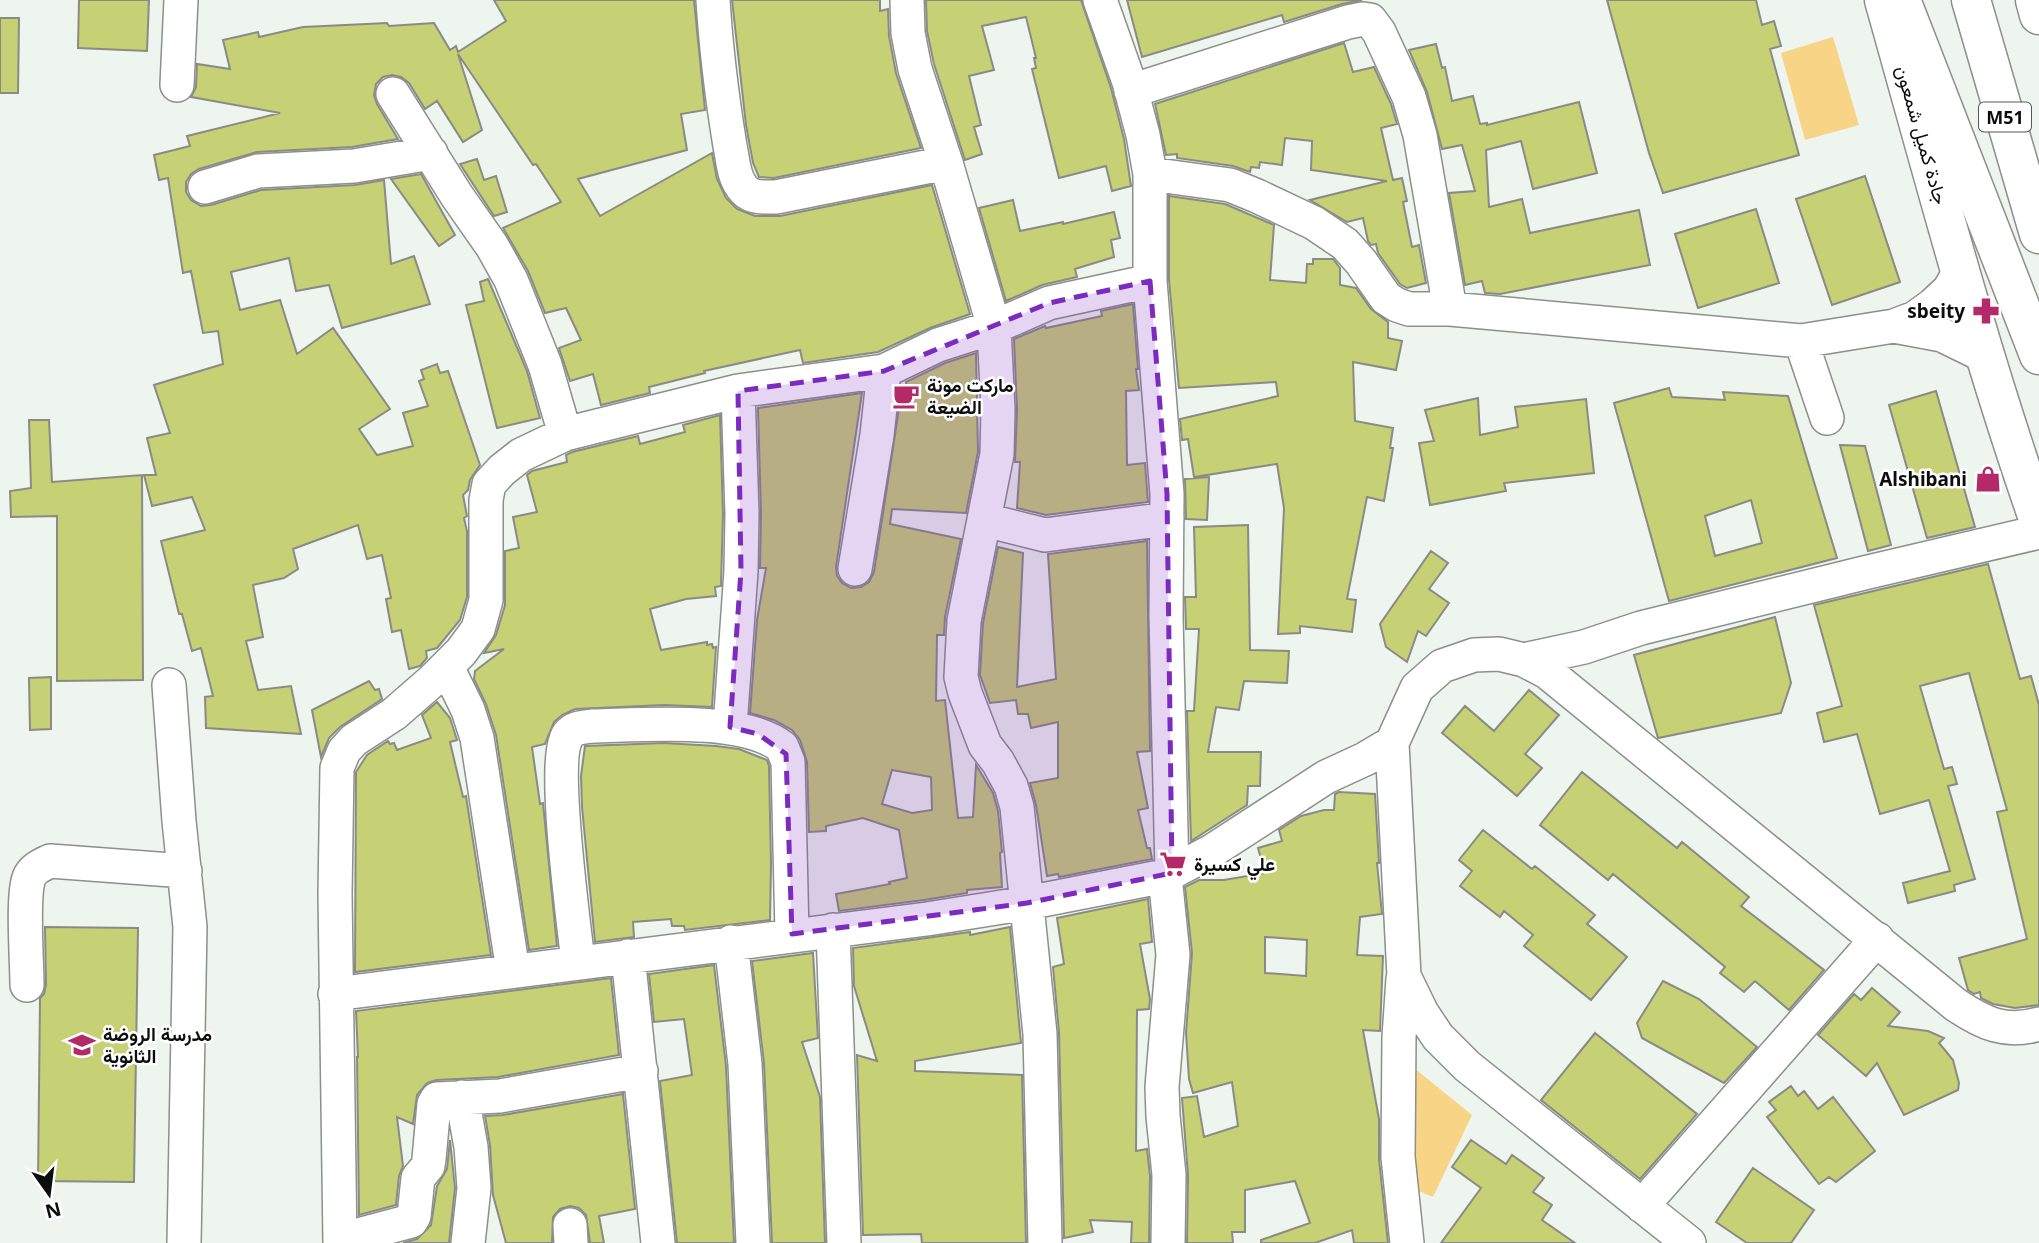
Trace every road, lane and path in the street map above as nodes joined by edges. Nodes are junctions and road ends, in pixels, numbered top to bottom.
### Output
1 (181, 0) edge
2 (713, 0) edge
3 (907, 0) edge
4 (1100, 0) edge
5 (1884, 0) edge
6 (1901, 0) edge
7 (1971, 0) edge
8 (2035, 0) edge
9 (2039, 15) edge
10 (177, 85) dead end
11 (1131, 92) junction
12 (393, 94) dead end
13 (431, 153) junction
14 (946, 163) junction
15 (1150, 174) junction
16 (205, 187) dead end
17 (2039, 234) edge
18 (1960, 271) junction
19 (1150, 281) junction
20 (1450, 309) junction
21 (1895, 326) junction
22 (994, 327) junction
23 (1801, 341) junction
24 (2039, 355) edge
25 (1985, 356) junction
26 (884, 371) junction
27 (738, 391) junction
28 (1828, 418) dead end
29 (565, 434) junction
30 (1167, 519) junction
31 (985, 520) junction
32 (2039, 521) edge
33 (2039, 533) edge
34 (855, 569) dead end
35 (1524, 660) junction
36 (447, 667) junction
37 (169, 685) dead end
38 (730, 727) junction
39 (1392, 743) junction
40 (186, 871) junction
41 (1168, 874) junction
42 (1027, 903) junction
43 (833, 930) junction
44 (792, 934) junction
45 (1877, 939) junction
46 (731, 943) junction
47 (628, 956) junction
48 (578, 962) junction
49 (513, 971) junction
50 (1404, 976) junction
51 (27, 985) dead end
52 (335, 994) junction
53 (2039, 1024) edge
54 (641, 1071) junction
55 (461, 1097) junction
56 (1642, 1206) junction
57 (340, 1241) edge
58 (184, 1243) edge
59 (468, 1243) edge
60 (658, 1243) edge
61 (753, 1243) edge
62 (844, 1243) edge
63 (1045, 1243) edge
64 (1168, 1243) edge
65 (1406, 1243) edge
66 (1689, 1243) edge

1 - 10 street
2 - 14 street
3 - 14 street
4 - 11 street
5 - 18 main road, جادة كميل شمعون
6 - 24 main road
7 - 17 main road, M51
8 - 9 main road
11 - 15 street
11 - 20 street
12 - 13 street
13 - 16 street
13 - 29 street
14 - 22 street
15 - 19 street
15 - 20 street
18 - 21 street
18 - 25 main road, جادة كميل شمعون
19 - 22 street
19 - 30 street
20 - 23 street
21 - 23 street
21 - 25 street
22 - 26 street
22 - 31 street
23 - 28 street
25 - 32 main road, جادة كميل شمعون
26 - 27 street
26 - 34 street
27 - 29 street
27 - 38 street
29 - 36 street
30 - 31 street
30 - 41 street
31 - 42 street
33 - 35 street
35 - 39 street
35 - 45 street
36 - 49 street
36 - 52 street
37 - 40 street
38 - 44 street
38 - 48 street
39 - 41 street
39 - 50 street
40 - 51 street
40 - 58 street
41 - 42 street
41 - 64 street
42 - 43 street
42 - 63 street
43 - 44 street
43 - 62 street
44 - 46 street
45 - 53 street
45 - 56 street
46 - 47 street
46 - 61 street
47 - 48 street
47 - 54 street
48 - 49 street
49 - 52 street
50 - 56 street
50 - 65 street
52 - 57 street
54 - 55 street
54 - 60 street
55 - 57 street
55 - 59 street
56 - 66 street

